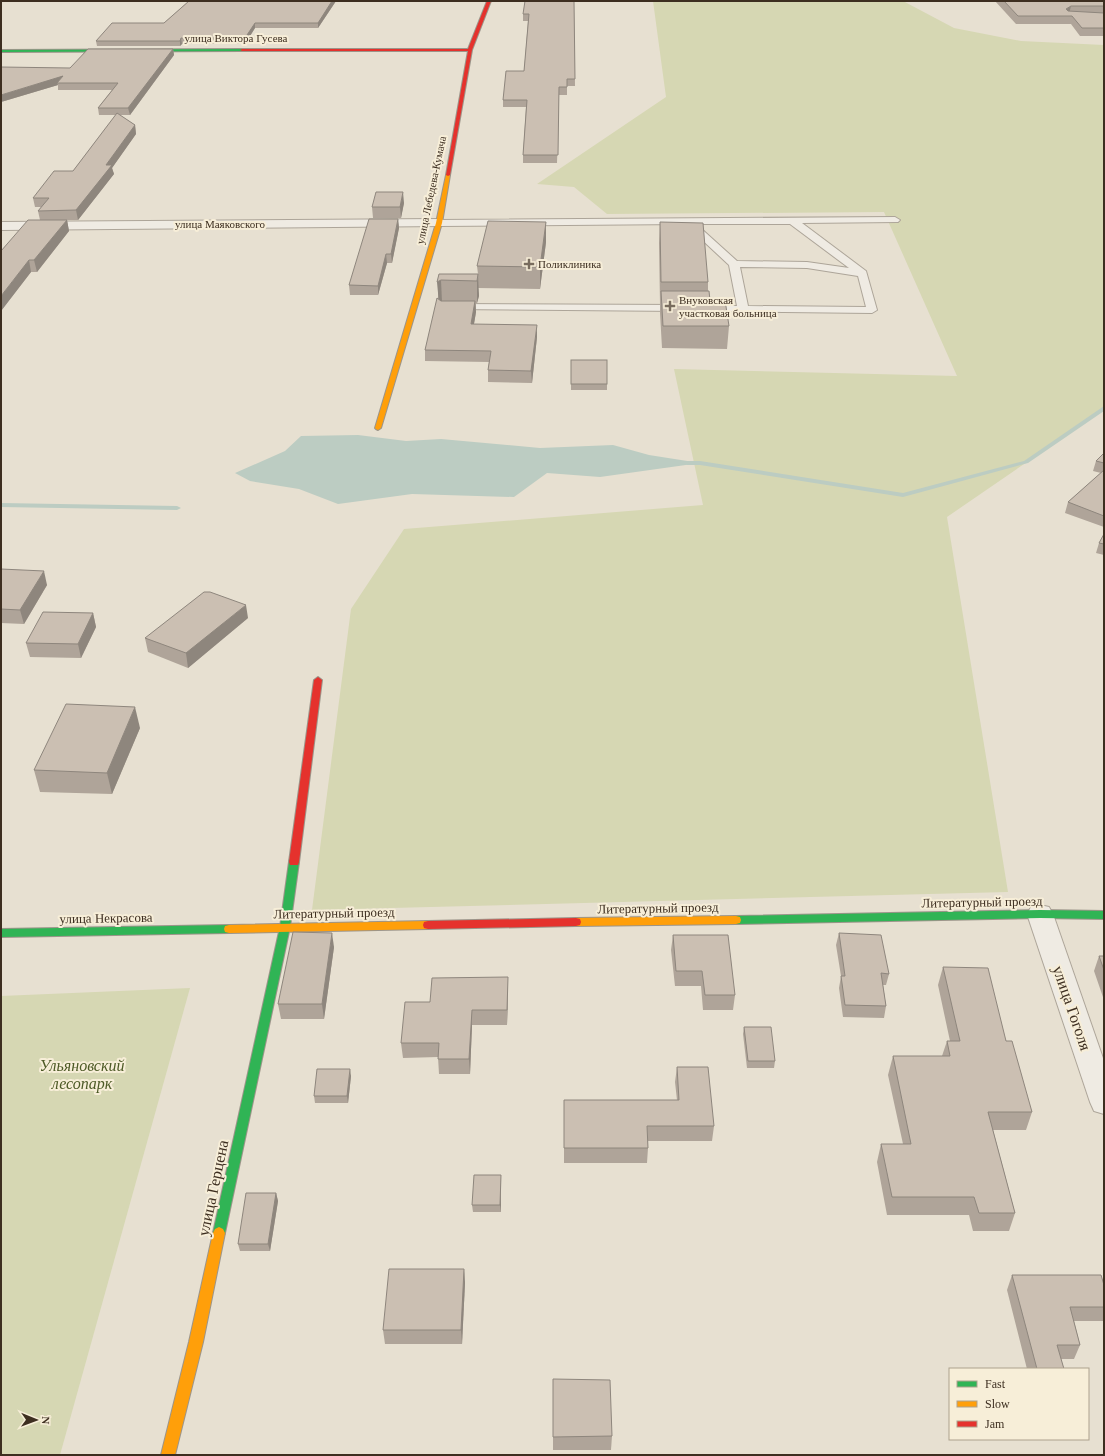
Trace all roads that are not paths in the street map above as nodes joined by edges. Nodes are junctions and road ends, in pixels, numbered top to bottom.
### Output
1 (489, 1) edge
2 (470, 50) junction
3 (1, 51) edge
4 (895, 220) dead end
5 (687, 221) junction
6 (793, 221) junction
7 (439, 223) junction
8 (1, 226) edge
9 (734, 264) junction
10 (862, 274) junction
11 (442, 307) edge
12 (743, 309) junction
13 (378, 428) dead end
14 (318, 680) dead end
15 (1040, 914) junction
16 (1104, 915) edge
17 (285, 927) junction
18 (212, 930) joint
19 (1, 933) edge
20 (1104, 1102) edge
21 (168, 1455) edge

1 - 2 street, улица Лебедева-Кумача
2 - 3 street, улица Виктора Гусева
2 - 7 street, улица Лебедева-Кумача
4 - 6 lane
5 - 6 lane
5 - 7 lane
5 - 9 lane
6 - 10 lane
7 - 8 street, улица Маяковского
7 - 13 street, улица Лебедева-Кумача
9 - 10 lane
9 - 12 lane
10 - 12 lane
11 - 12 lane
14 - 17 street, улица Герцена
15 - 16 street, Литературный проезд
15 - 17 street, Литературный проезд
15 - 20 street, улица Гоголя
17 - 18 street, Литературный проезд
17 - 21 street, улица Герцена
18 - 19 street, улица Некрасова

